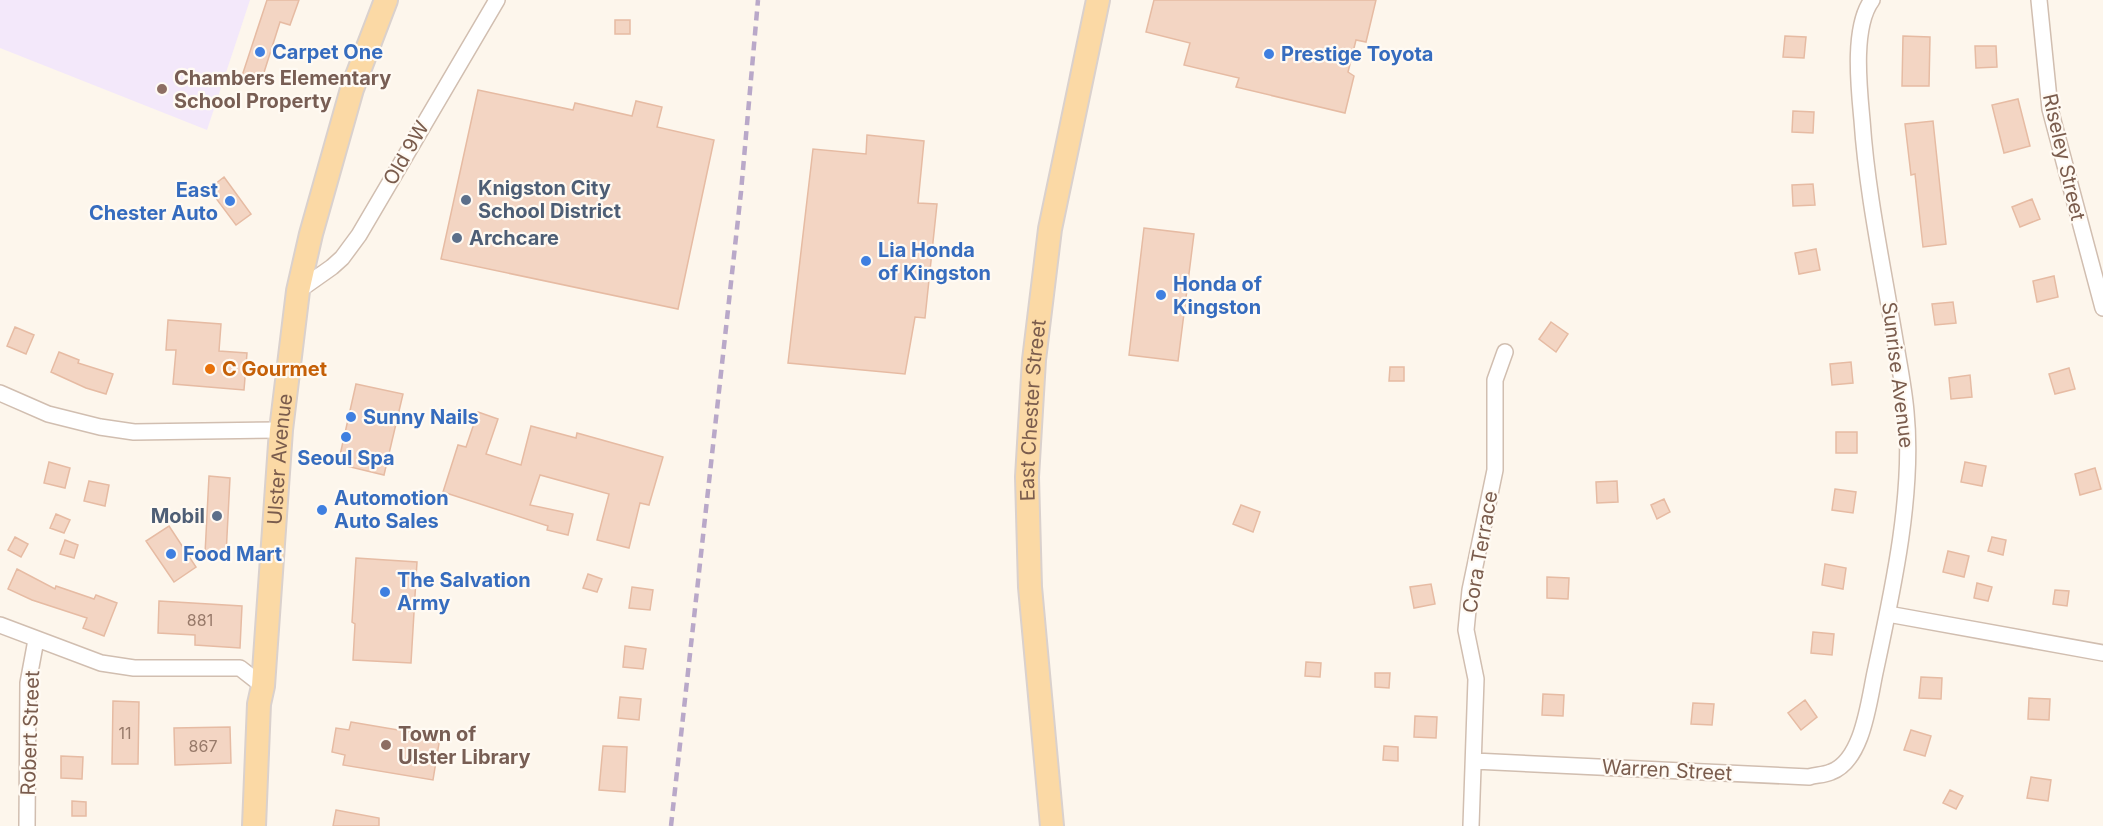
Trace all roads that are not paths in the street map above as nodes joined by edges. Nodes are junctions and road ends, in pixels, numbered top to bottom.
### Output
1 (386, 0) edge
2 (497, 0) edge
3 (1098, 0) edge
4 (1872, 0) edge
5 (2039, 1) edge
6 (298, 291) junction
7 (2103, 308) edge
8 (1505, 352) dead end
9 (0, 393) edge
10 (281, 430) junction
11 (1888, 614) junction
12 (0, 625) edge
13 (36, 640) junction
14 (2103, 652) edge
15 (263, 686) junction
16 (1852, 754) joint
17 (1474, 761) junction
18 (27, 826) edge
19 (254, 826) edge
20 (1052, 826) edge
21 (1471, 826) edge

1 - 6 main road, Ulster Avenue
2 - 6 street, Old 9W
3 - 20 main road, East Chester Street
4 - 11 street, Sunrise Avenue
5 - 7 street, Riseley Street
6 - 10 main road, Ulster Avenue
8 - 17 street, Cora Terrace
9 - 10 street
10 - 15 main road, Ulster Avenue
11 - 14 street
11 - 16 street, Sunrise Avenue
12 - 13 street
13 - 15 street
13 - 18 street, Robert Street
15 - 19 main road, Ulster Avenue
16 - 17 street, Warren Street
17 - 21 street, Cora Terrace

